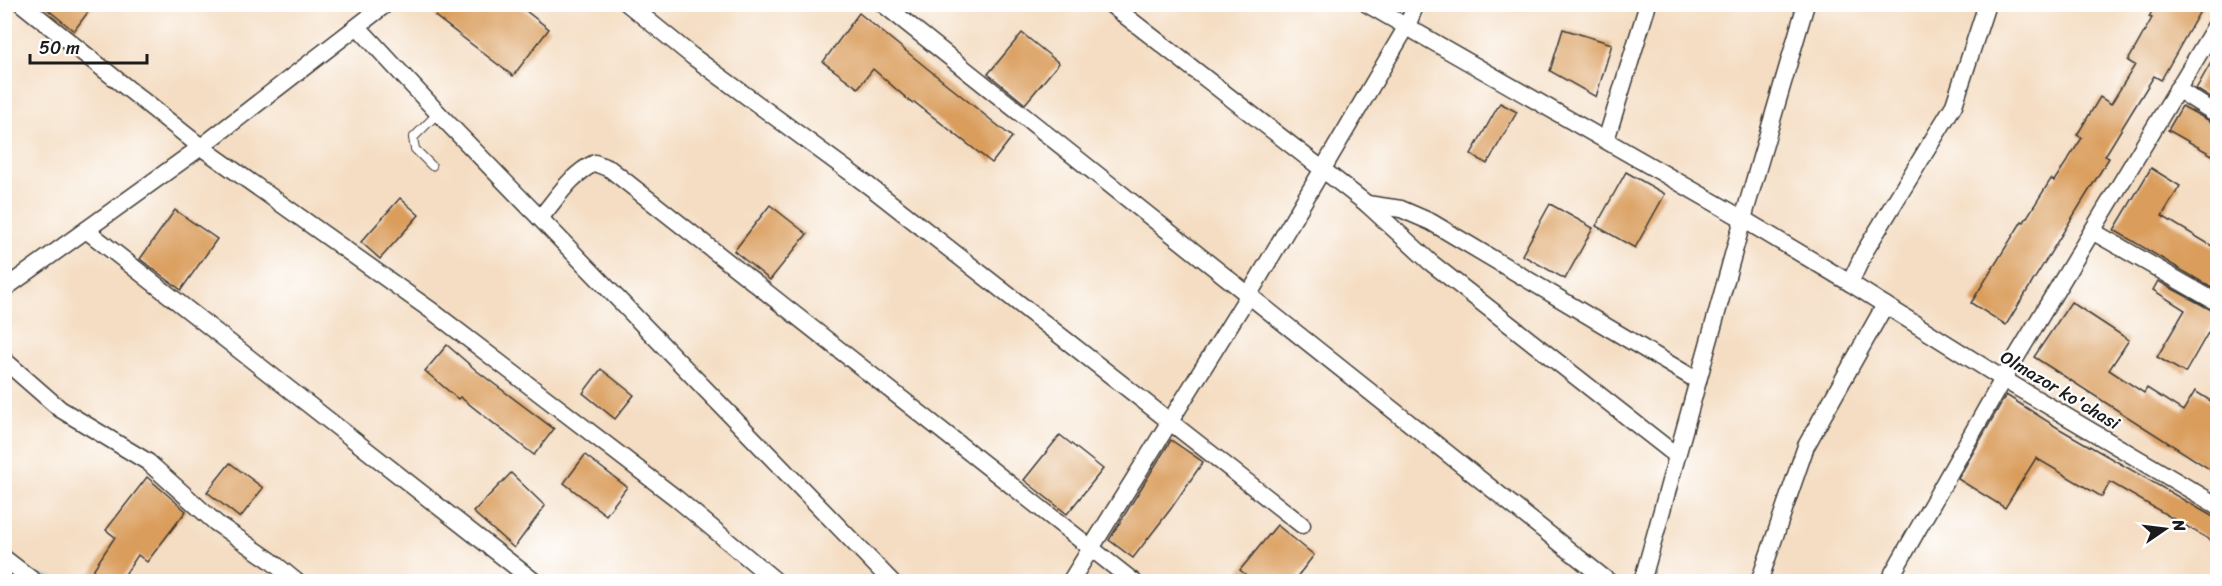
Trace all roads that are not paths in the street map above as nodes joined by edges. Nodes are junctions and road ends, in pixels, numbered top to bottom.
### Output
1 (22, 4) edge
2 (386, 4) edge
3 (628, 4) edge
4 (883, 4) edge
5 (1110, 4) edge
6 (1367, 4) edge
7 (1416, 4) edge
8 (1648, 4) edge
9 (1806, 4) edge
10 (1987, 4) edge
11 (2217, 22) edge
12 (1407, 26) junction
13 (358, 27) junction
14 (2177, 89) junction
15 (438, 113) junction
16 (2217, 115) edge
17 (1606, 140) junction
18 (201, 147) junction
19 (432, 166) dead end
20 (1322, 171) junction
21 (1367, 204) junction
22 (540, 218) junction
23 (1743, 219) junction
24 (86, 230) junction
25 (2092, 231) junction
26 (1850, 283) junction
27 (4, 289) edge
28 (1248, 296) junction
29 (2217, 303) edge
30 (1885, 305) junction
31 (4, 360) edge
32 (2004, 379) junction
33 (1698, 381) junction
34 (1170, 421) junction
35 (1677, 456) junction
36 (2217, 506) edge
37 (1302, 525) dead end
38 (1091, 548) junction
39 (4, 558) edge
40 (1895, 579) edge
41 (35, 582) edge
42 (297, 582) edge
43 (535, 582) edge
44 (777, 582) edge
45 (892, 582) edge
46 (1070, 582) edge
47 (1134, 582) edge
48 (1609, 582) edge
49 (1642, 582) edge
50 (1759, 582) edge

1 - 18 street
2 - 13 street
3 - 34 street
4 - 28 street
5 - 20 street
6 - 12 street, Olmazor ko'chasi
7 - 12 street
8 - 17 street
9 - 23 street
10 - 26 street
11 - 14 street
12 - 17 street, Olmazor ko'chasi
12 - 20 street
13 - 15 street
13 - 18 street
14 - 16 street
14 - 25 street
15 - 19 lane
15 - 22 street
17 - 23 street, Olmazor ko'chasi
18 - 24 street
18 - 44 street
20 - 21 street
20 - 28 street
21 - 33 street
21 - 35 street
22 - 38 street
22 - 45 street
23 - 26 street, Olmazor ko'chasi
23 - 33 street
24 - 27 street
24 - 43 street
25 - 29 street
25 - 32 street
26 - 30 street, Olmazor ko'chasi
28 - 34 street
28 - 48 street
30 - 32 street, Olmazor ko'chasi
30 - 50 street
31 - 42 street
32 - 36 street, Olmazor ko'chasi
32 - 40 street
33 - 35 street
34 - 37 street
34 - 38 street
35 - 49 street
38 - 46 street
38 - 47 street
39 - 41 street

